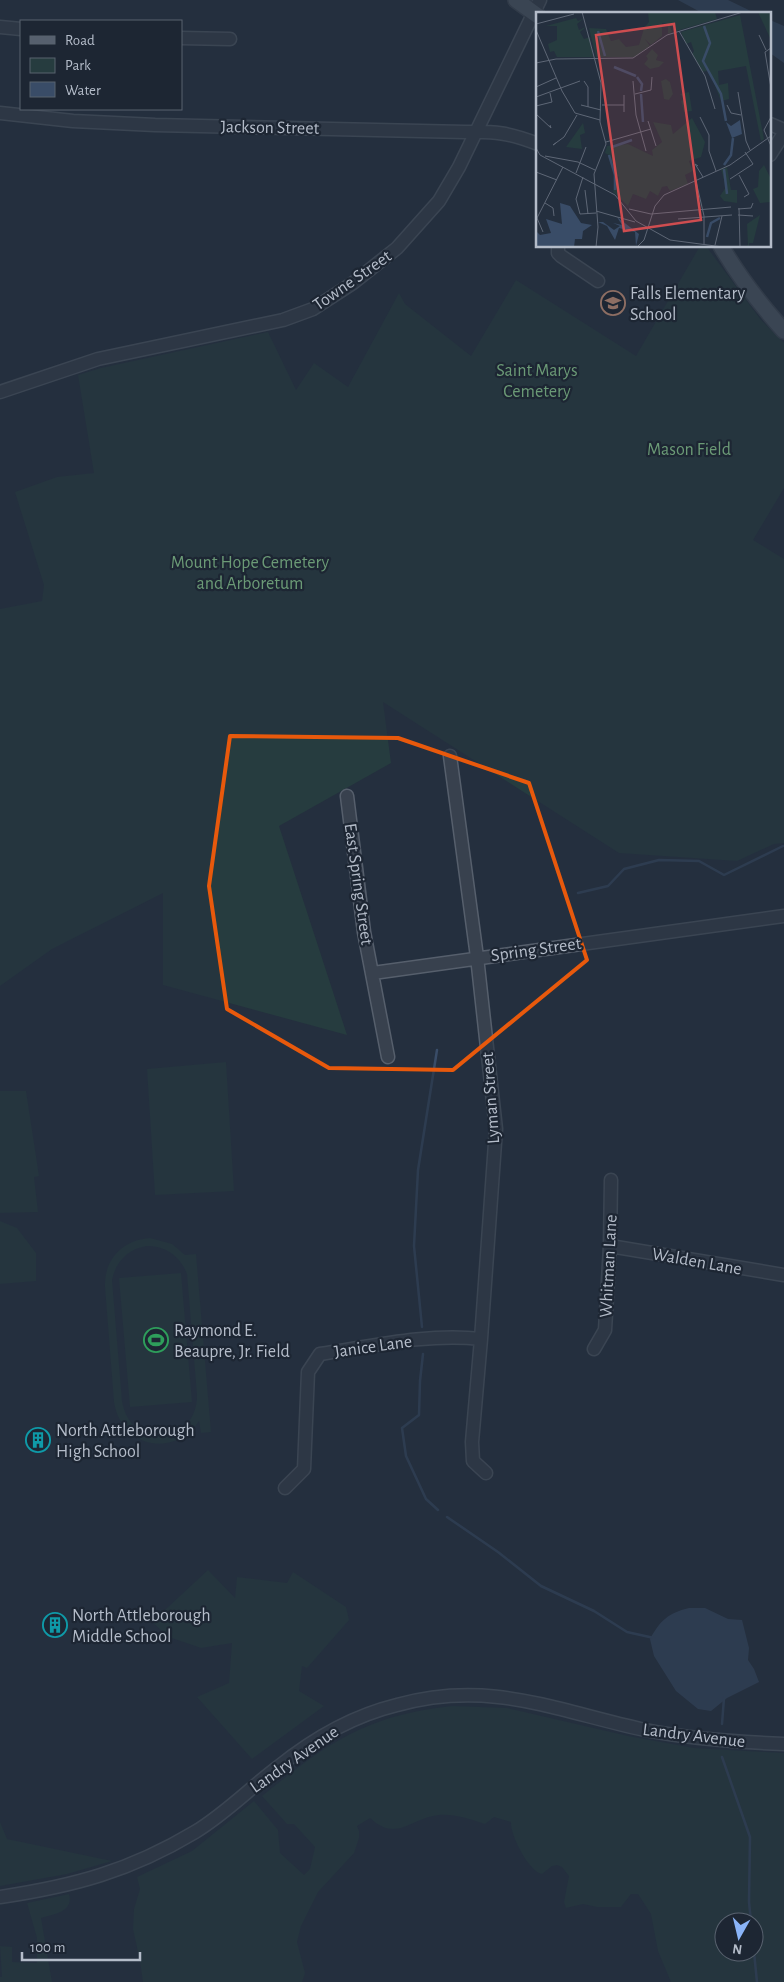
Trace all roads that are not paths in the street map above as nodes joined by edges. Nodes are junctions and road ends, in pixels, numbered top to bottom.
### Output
1 (516, 0) edge
2 (537, 10) edge
3 (0, 27) edge
4 (20, 29) edge
5 (182, 38) edge
6 (230, 39) dead end
7 (106, 110) edge
8 (0, 113) edge
9 (106, 122) junction
10 (772, 125) edge
11 (476, 132) junction
12 (784, 132) edge
13 (536, 143) edge
14 (772, 152) edge
15 (558, 248) edge
16 (722, 248) edge
17 (598, 281) dead end
18 (784, 331) edge
19 (0, 390) edge
20 (450, 756) dead end
21 (347, 796) dead end
22 (784, 916) edge
23 (477, 957) junction
24 (372, 973) junction
25 (388, 1057) dead end
26 (611, 1180) dead end
27 (610, 1246) junction
28 (784, 1275) edge
29 (481, 1339) junction
30 (594, 1349) dead end
31 (486, 1473) dead end
32 (285, 1488) dead end
33 (784, 1744) edge
34 (0, 1897) edge

1 - 2 main road
2 - 11 street, Towne Street
3 - 4 street
5 - 6 street
7 - 9 street
8 - 9 street, Jackson Street
9 - 11 street, Jackson Street
10 - 12 street
11 - 13 street, Jackson Street
11 - 19 street, Towne Street
12 - 14 street
15 - 17 street
16 - 18 main road
20 - 23 street, Lyman Street
21 - 24 street, East Spring Street
22 - 23 street, Spring Street
23 - 24 street, Spring Street
23 - 29 street, Lyman Street
24 - 25 street
26 - 27 street, Whitman Lane
27 - 28 street, Walden Lane
27 - 30 street, Whitman Lane
29 - 31 street, Lyman Street
29 - 32 street, Janice Lane
33 - 34 street, Landry Avenue

